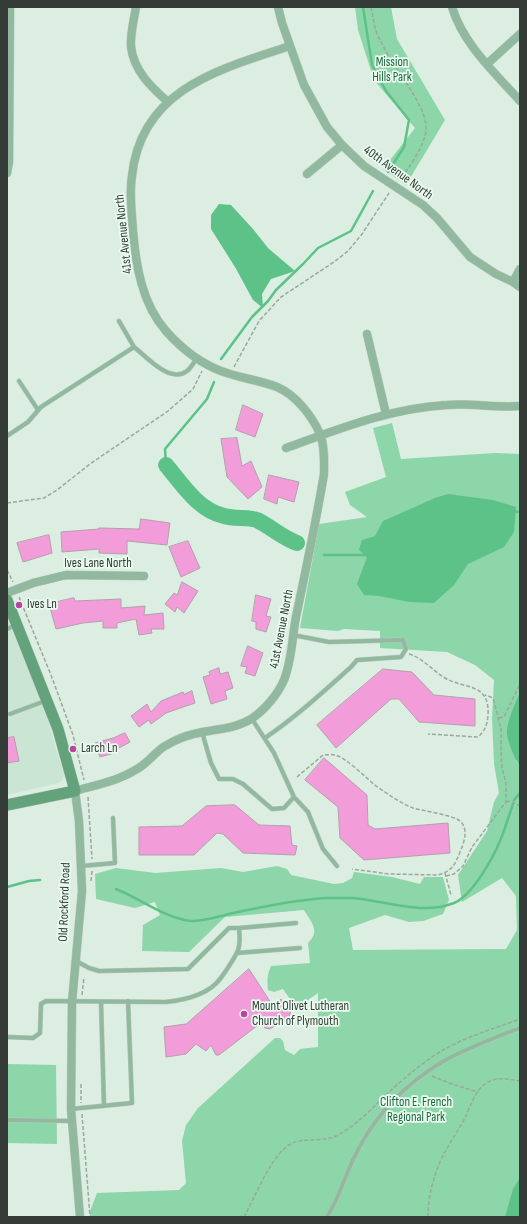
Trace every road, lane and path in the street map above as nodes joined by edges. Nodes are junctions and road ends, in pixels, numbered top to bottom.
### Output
1 (10, 7) edge
2 (136, 7) edge
3 (278, 7) edge
4 (371, 7) edge
5 (452, 7) edge
6 (520, 34) edge
7 (290, 46) junction
8 (487, 64) junction
9 (520, 101) edge
10 (168, 102) junction
11 (342, 145) junction
12 (7, 173) edge
13 (307, 174) dead end
14 (394, 186) junction
15 (520, 269) edge
16 (513, 282) junction
17 (520, 287) edge
18 (119, 321) dead end
19 (367, 334) dead end
20 (134, 346) junction
21 (197, 358) junction
22 (205, 364) junction
23 (230, 374) junction
24 (19, 382) dead end
25 (520, 406) edge
26 (38, 410) junction
27 (386, 414) junction
28 (320, 435) junction
29 (7, 436) edge
30 (286, 448) dead end
31 (7, 503) edge
32 (144, 576) dead end
33 (7, 593) edge
34 (7, 600) edge
35 (18, 624) junction
36 (7, 629) edge
37 (293, 635) junction
38 (404, 653) junction
39 (520, 684) edge
40 (485, 695) junction
41 (48, 700) junction
42 (10, 714) dead end
43 (251, 718) junction
44 (499, 718) junction
45 (202, 732) junction
46 (428, 734) dead end
47 (264, 738) junction
48 (297, 777) dead end
49 (74, 791) junction
50 (294, 796) junction
51 (506, 802) junction
52 (7, 805) edge
53 (520, 806) edge
54 (113, 818) dead end
55 (81, 866) junction
56 (337, 866) dead end
57 (352, 869) dead end
58 (445, 873) junction
59 (446, 876) junction
60 (450, 895) dead end
61 (296, 923) dead end
62 (239, 928) junction
63 (300, 948) dead end
64 (238, 953) junction
65 (76, 961) junction
66 (128, 1001) junction
67 (72, 1002) junction
68 (101, 1002) junction
69 (520, 1019) edge
70 (520, 1028) edge
71 (7, 1037) edge
72 (433, 1077) dead end
73 (520, 1081) edge
74 (478, 1092) junction
75 (104, 1106) junction
76 (71, 1109) junction
77 (7, 1120) edge
78 (72, 1121) junction
79 (80, 1217) edge
80 (244, 1217) edge
81 (327, 1217) edge
82 (428, 1217) edge

1 - 12 street
2 - 10 street
3 - 7 street, 40th Avenue North
4 - 14 path
5 - 8 street
6 - 8 street
7 - 10 street, 41st Avenue North
7 - 11 street, 40th Avenue North
8 - 9 street
10 - 21 street, 41st Avenue North
11 - 13 street
11 - 14 street, 40th Avenue North
14 - 16 street, 40th Avenue North
14 - 23 path
15 - 16 street
16 - 17 street, 40th Avenue North
18 - 20 lane
19 - 27 street
20 - 21 lane
20 - 26 lane
21 - 22 street, 41st Avenue North
22 - 23 street, 41st Avenue North
22 - 31 path
23 - 28 street, 41st Avenue North
24 - 26 lane
25 - 27 street
26 - 29 lane
27 - 28 street
28 - 30 street
28 - 37 street, 41st Avenue North
32 - 33 street, Ives Lane North
34 - 35 street, Old Rockford Road
35 - 36 lane
35 - 41 street, Old Rockford Road
37 - 38 lane
37 - 43 street, 41st Avenue North
38 - 40 path
38 - 47 lane
39 - 44 path
40 - 44 path
40 - 46 path
41 - 42 lane
41 - 49 street, Old Rockford Road
43 - 45 street, 41st Avenue North
43 - 47 lane
44 - 51 path
45 - 49 street, 41st Avenue North
45 - 50 lane
47 - 50 lane
48 - 58 path
49 - 52 street
49 - 55 street, Old Rockford Road
50 - 56 lane
51 - 53 path
51 - 59 path
54 - 55 lane
55 - 65 street, Old Rockford Road
57 - 58 path
58 - 59 path
59 - 60 path
61 - 62 lane
62 - 64 lane
62 - 65 lane
63 - 64 lane
64 - 66 lane
65 - 67 street, Old Rockford Road
66 - 68 lane
66 - 75 lane
67 - 68 lane
67 - 71 lane
67 - 76 street, Old Rockford Road
68 - 75 lane
69 - 80 path
70 - 81 lane
72 - 74 path
73 - 74 path
74 - 82 path
75 - 76 lane
76 - 78 street, Old Rockford Road
77 - 78 lane
78 - 79 street, Old Rockford Road

